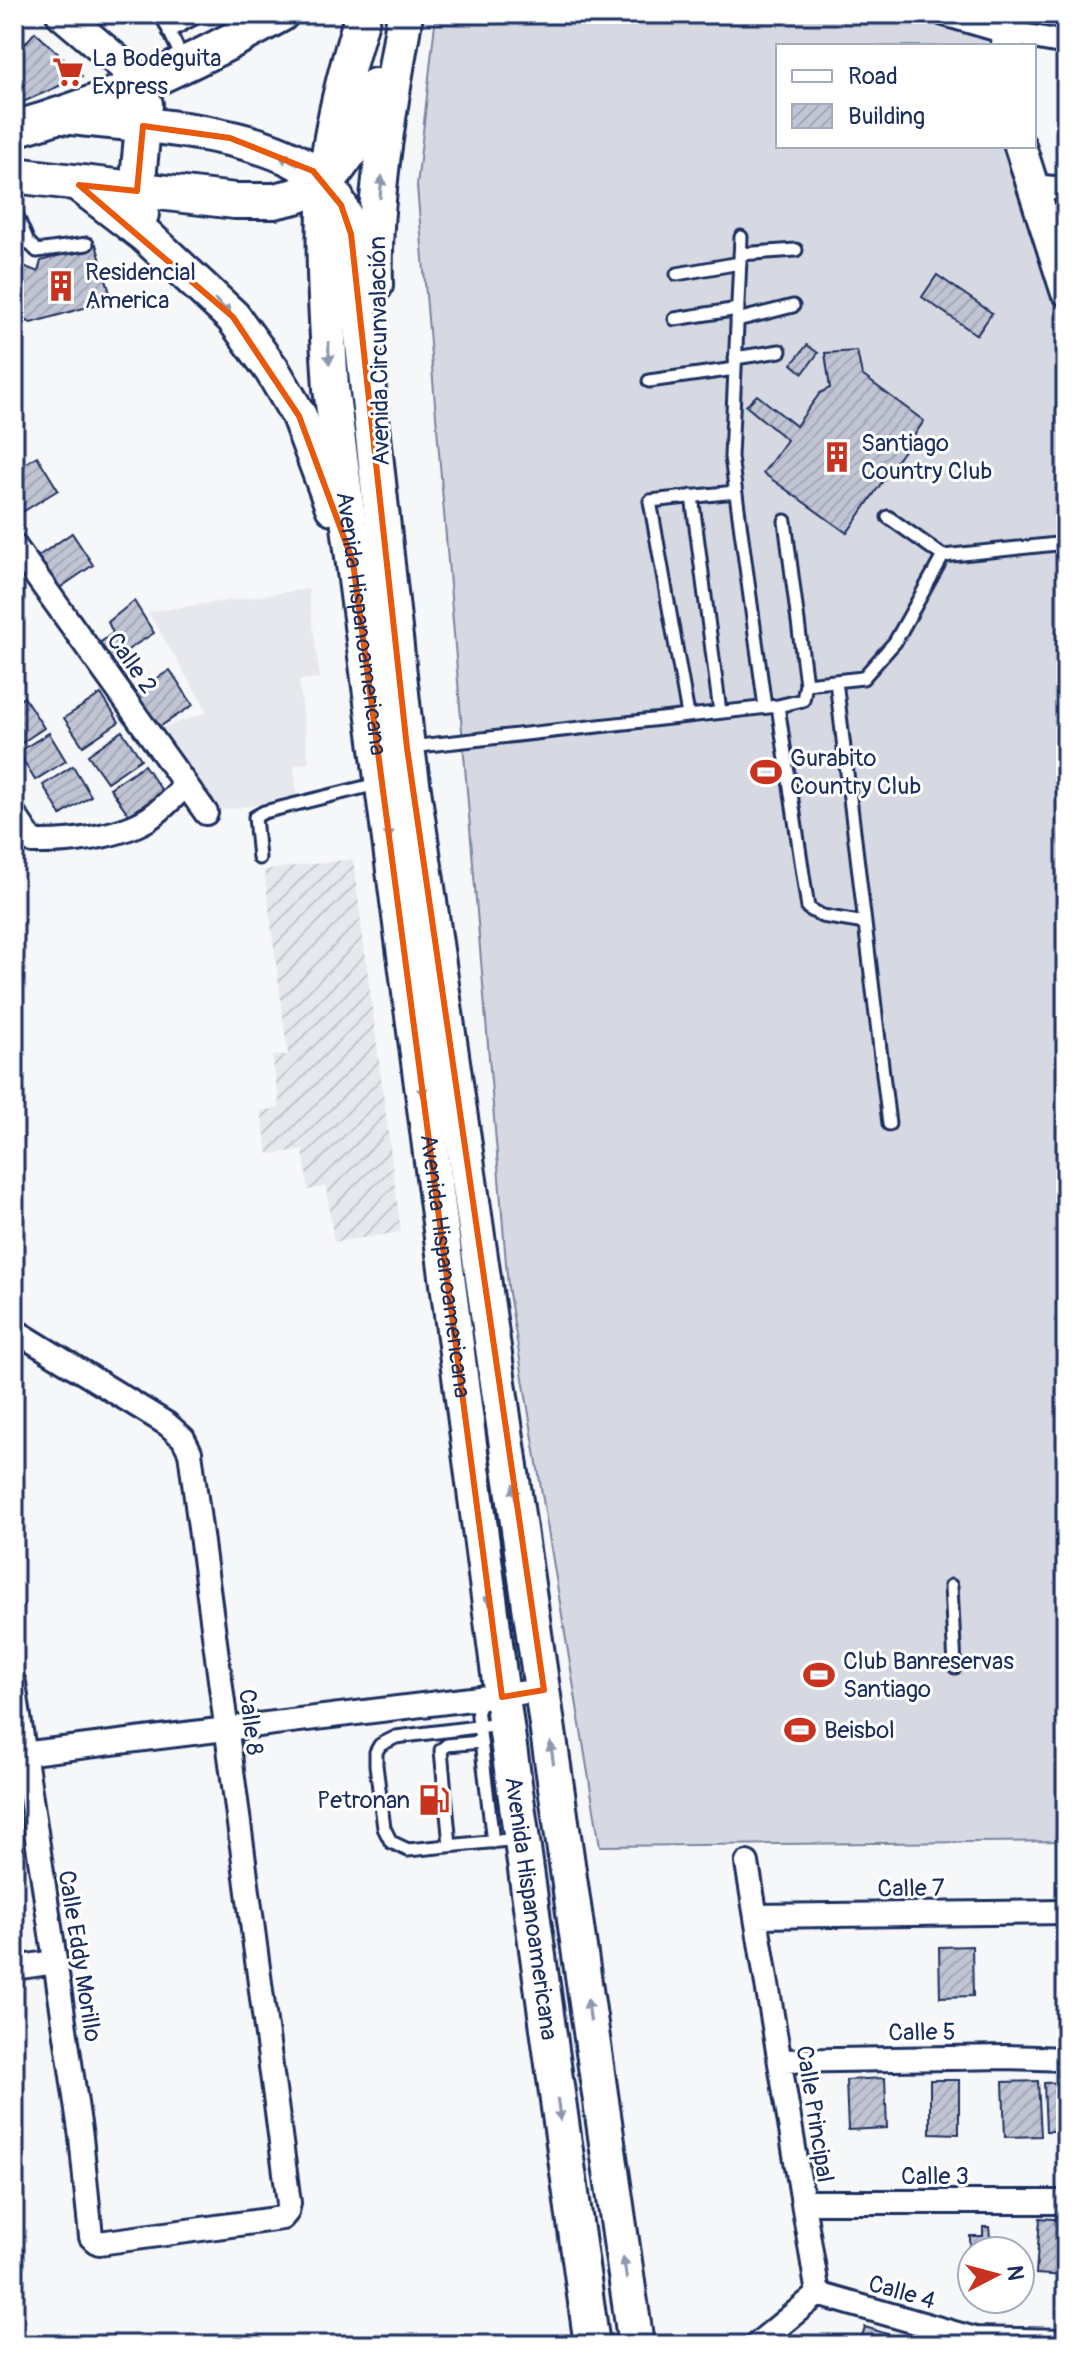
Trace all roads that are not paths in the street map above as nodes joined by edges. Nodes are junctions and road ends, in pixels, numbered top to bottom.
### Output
1 (62, 14) edge
2 (161, 14) edge
3 (202, 14) edge
4 (363, 14) edge
5 (393, 14) edge
6 (405, 14) edge
7 (944, 14) edge
8 (261, 22) edge
9 (1007, 31) edge
10 (169, 32) junction
11 (1066, 43) edge
12 (185, 64) junction
13 (145, 84) junction
14 (62, 116) junction
15 (143, 126) junction
16 (14, 129) edge
17 (1021, 148) edge
18 (14, 175) edge
19 (326, 184) junction
20 (79, 185) junction
21 (1031, 186) junction
22 (1066, 189) edge
23 (137, 191) junction
24 (14, 209) edge
25 (145, 235) junction
26 (741, 237) dead end
27 (87, 244) dead end
28 (796, 250) dead end
29 (740, 259) junction
30 (677, 274) dead end
31 (1065, 283) edge
32 (793, 306) dead end
33 (738, 314) junction
34 (675, 319) dead end
35 (780, 351) dead end
36 (735, 363) junction
37 (649, 381) dead end
38 (735, 492) junction
39 (692, 496) junction
40 (888, 517) dead end
41 (785, 521) dead end
42 (1066, 543) edge
43 (14, 545) edge
44 (384, 545) junction
45 (943, 556) junction
46 (353, 562) junction
47 (836, 681) junction
48 (806, 684) junction
49 (778, 706) junction
50 (765, 707) junction
51 (720, 712) junction
52 (688, 715) junction
53 (389, 761) junction
54 (186, 785) junction
55 (206, 813) dead end
56 (14, 814) edge
57 (259, 858) dead end
58 (865, 923) junction
59 (889, 1124) dead end
60 (14, 1330) edge
61 (951, 1586) dead end
62 (955, 1667) dead end
63 (14, 1683) edge
64 (544, 1690) junction
65 (489, 1718) junction
66 (225, 1728) junction
67 (19, 1754) edge
68 (507, 1840) junction
69 (450, 1845) junction
70 (747, 1863) dead end
71 (1066, 1912) edge
72 (756, 1916) junction
73 (55, 1962) junction
74 (14, 1968) edge
75 (1066, 2059) edge
76 (780, 2061) junction
77 (803, 2202) junction
78 (1066, 2202) edge
79 (91, 2237) joint
80 (818, 2294) junction
81 (1066, 2341) edge
82 (592, 2345) edge
83 (636, 2345) edge
84 (756, 2345) edge

1 - 13 street
2 - 10 lane
3 - 10 lane
4 - 19 main road, Avenida Hispanoamericana
5 - 19 main road
44 -> 6 main road, Avenida Circunvalación
7 - 9 street
8 - 12 main road
9 - 11 street
10 - 12 lane
12 - 13 main road
13 - 14 main road
13 - 15 main road
14 - 15 main road
14 - 16 main road
19 -> 15 main road
15 - 23 main road
17 - 21 street
18 - 20 main road
19 - 23 main road
19 - 44 main road
19 -> 46 main road, Avenida Hispanoamericana
20 - 23 main road
20 - 25 main road
21 - 22 street
21 - 31 street
23 - 25 main road
24 - 27 lane
25 -> 46 main road
26 - 29 lane
28 - 29 lane
29 - 30 lane
29 - 33 lane
32 - 33 lane
33 - 34 lane
33 - 36 lane
35 - 36 lane
36 - 37 lane
36 - 38 lane
38 - 39 lane
38 - 50 lane
39 - 51 lane
39 - 52 lane
40 - 45 lane
41 - 48 lane
42 - 45 lane
43 - 54 street, Calle 2
44 - 53 main road, Avenida Hispanoamericana
45 - 47 lane
46 - 53 main road, Avenida Hispanoamericana
47 - 48 lane
47 - 58 lane
48 - 49 lane
49 - 50 lane
49 - 58 lane
50 - 51 lane
51 - 52 lane
52 - 53 lane
53 - 57 lane
64 -> 53 main road, Avenida Hispanoamericana
53 -> 65 main road, Avenida Hispanoamericana
54 - 55 street, Calle 2
54 - 56 street
58 - 59 lane
60 - 66 street, Calle 8
61 - 62 lane
63 - 67 street, Calle Eddy Morillo
64 - 65 street
83 -> 64 main road, Avenida Hispanoamericana
65 - 66 street
65 - 68 main road, Avenida Hispanoamericana
65 - 69 lane
65 - 69 lane
66 - 67 street
66 - 79 street, Calle 8
67 - 73 street, Calle Eddy Morillo
68 - 69 lane
68 -> 82 main road, Avenida Hispanoamericana
70 - 72 street, Calle Principal
71 - 72 street, Calle 7
72 - 76 street, Calle Principal
73 - 74 street
73 - 79 street, Calle Eddy Morillo
75 - 76 street, Calle 5
76 - 77 street, Calle Principal
77 - 78 street, Calle 3
77 - 80 street, Calle Principal
80 - 81 street, Calle 4
80 - 84 street

